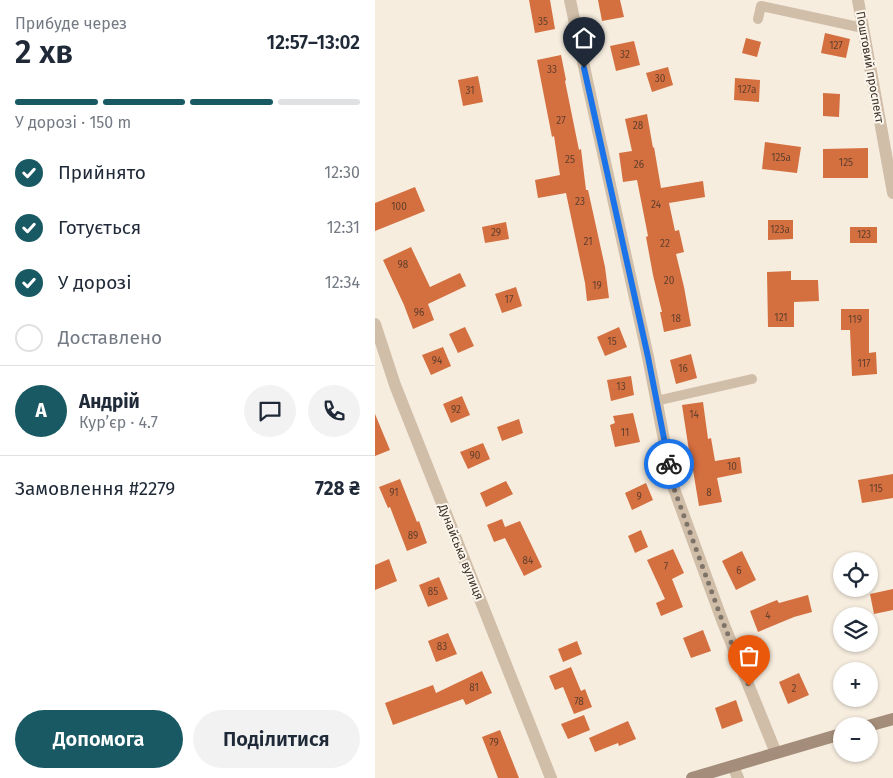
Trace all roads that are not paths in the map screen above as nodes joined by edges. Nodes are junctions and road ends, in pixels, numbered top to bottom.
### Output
1 (570, 0) edge
2 (858, 0) edge
3 (758, 19) dead end
4 (863, 28) junction
5 (892, 178) edge
6 (893, 193) edge
7 (375, 324) edge
8 (752, 379) dead end
9 (657, 401) junction
10 (893, 719) edge
11 (878, 723) edge
12 (833, 736) edge
13 (776, 753) junction
14 (733, 766) junction
15 (551, 778) edge
16 (692, 778) edge
17 (737, 778) edge

1 - 9 street
2 - 4 street, Поштовий проспект
3 - 4 lane
4 - 5 street, Поштовий проспект
5 - 6 street, Поштовий проспект
7 - 15 street, Дунайська вулиця
8 - 9 lane
9 - 13 street
10 - 11 main road
12 - 13 main road
13 - 14 main road
14 - 16 main road
14 - 17 street

